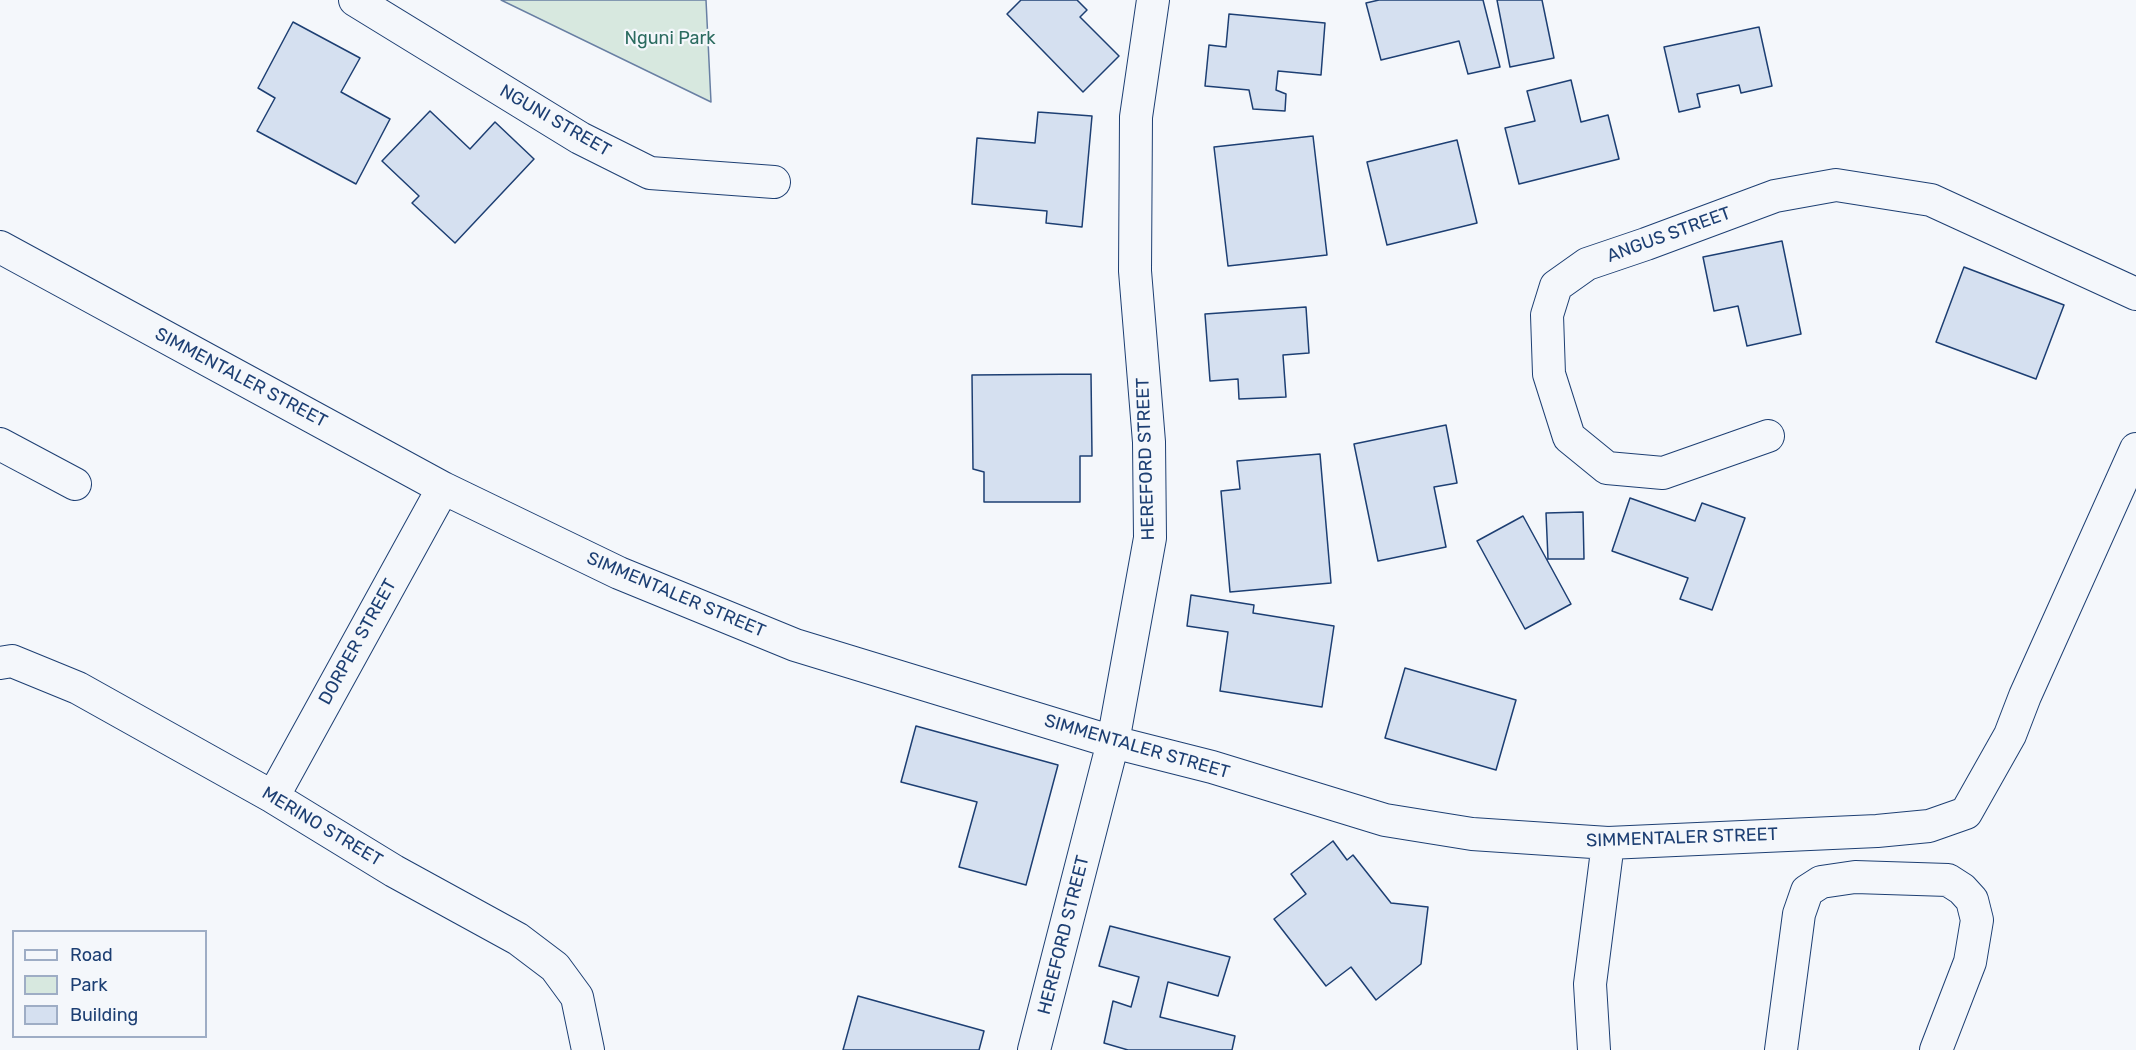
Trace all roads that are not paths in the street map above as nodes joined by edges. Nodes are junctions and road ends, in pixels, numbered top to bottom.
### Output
1 (355, 0) edge
2 (1153, 0) edge
3 (774, 182) dead end
4 (0, 247) edge
5 (2136, 294) edge
6 (1768, 436) dead end
7 (0, 444) edge
8 (2136, 449) edge
9 (75, 484) dead end
10 (443, 488) junction
11 (0, 663) edge
12 (1113, 742) junction
13 (273, 797) junction
14 (1608, 843) junction
15 (588, 1050) edge
16 (1034, 1050) edge
17 (1594, 1050) edge
18 (1781, 1050) edge
19 (1936, 1050) edge

1 - 3 street, NGUNI STREET
2 - 12 street, HEREFORD STREET
4 - 10 street, SIMMENTALER STREET
5 - 6 street, ANGUS STREET
7 - 9 street
8 - 14 street, SIMMENTALER STREET
10 - 12 street, SIMMENTALER STREET
10 - 13 street, DORPER STREET
11 - 13 street, MERINO STREET
12 - 14 street, SIMMENTALER STREET
12 - 16 street, HEREFORD STREET
13 - 15 street, MERINO STREET
14 - 17 street
18 - 19 street

